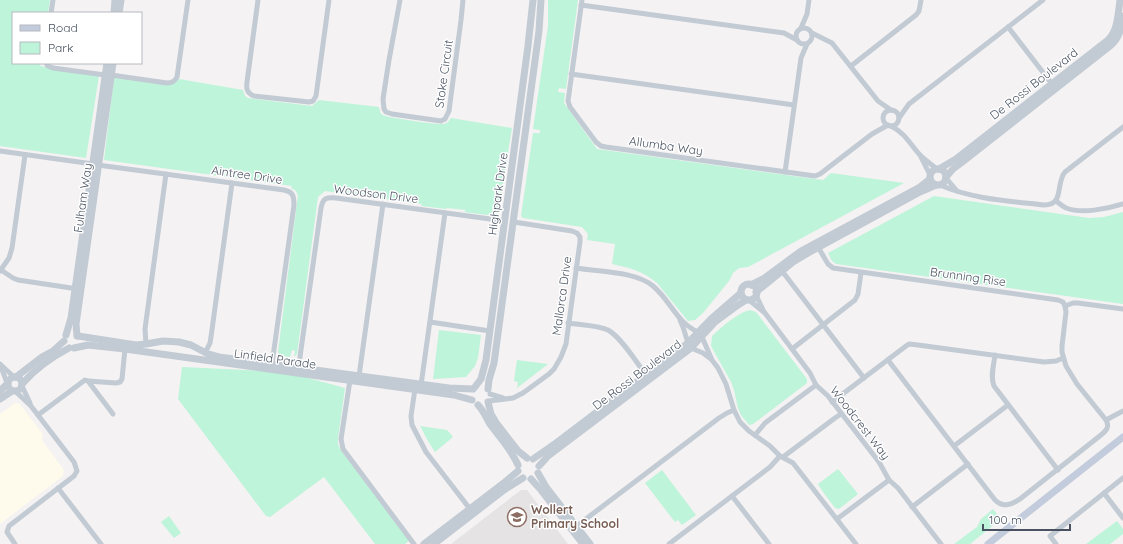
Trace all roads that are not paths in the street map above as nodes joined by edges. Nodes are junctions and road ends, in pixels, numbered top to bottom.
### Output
1 (53, 0) edge
2 (115, 0) edge
3 (121, 0) edge
4 (188, 0) edge
5 (258, 0) edge
6 (329, 0) edge
7 (400, 0) edge
8 (463, 0) edge
9 (533, 0) edge
10 (541, 0) edge
11 (809, 0) edge
12 (921, 0) edge
13 (1043, 0) edge
14 (1120, 0) edge
15 (581, 3) edge
16 (51, 12) edge
17 (114, 12) edge
18 (119, 12) edge
19 (807, 14) junction
20 (1123, 16) edge
21 (1008, 27) junction
22 (800, 29) junction
23 (811, 32) junction
24 (784, 33) junction
25 (825, 39) junction
26 (798, 41) junction
27 (808, 43) junction
28 (801, 58) junction
29 (47, 64) edge
30 (106, 64) edge
31 (113, 64) edge
32 (851, 66) junction
33 (571, 74) junction
34 (108, 75) junction
35 (1052, 84) junction
36 (878, 101) junction
37 (909, 104) junction
38 (794, 105) junction
39 (892, 110) junction
40 (884, 118) junction
41 (899, 119) junction
42 (890, 125) junction
43 (1123, 127) edge
44 (872, 134) junction
45 (905, 135) junction
46 (0, 151) edge
47 (25, 155) junction
48 (920, 155) junction
49 (96, 164) junction
50 (938, 169) junction
51 (785, 172) junction
52 (166, 174) junction
53 (930, 177) junction
54 (946, 178) junction
55 (232, 183) junction
56 (938, 185) junction
57 (958, 192) junction
58 (1056, 201) junction
59 (383, 204) junction
60 (1123, 204) edge
61 (445, 213) junction
62 (505, 221) junction
63 (514, 222) junction
64 (818, 247) junction
65 (576, 268) junction
66 (0, 270) edge
67 (782, 271) junction
68 (861, 273) junction
69 (751, 285) junction
70 (78, 289) junction
71 (756, 293) junction
72 (741, 294) junction
73 (748, 300) junction
74 (1065, 306) junction
75 (1123, 309) edge
76 (764, 313) junction
77 (678, 317) junction
78 (430, 322) junction
79 (568, 323) junction
80 (824, 325) junction
81 (490, 331) junction
82 (700, 334) junction
83 (77, 336) junction
84 (65, 338) junction
85 (146, 344) junction
86 (689, 345) junction
87 (72, 348) junction
88 (125, 349) junction
89 (792, 349) junction
90 (205, 353) junction
91 (996, 355) junction
92 (1063, 358) junction
93 (712, 360) junction
94 (888, 360) junction
95 (0, 364) edge
96 (272, 364) junction
97 (298, 370) junction
98 (646, 375) junction
99 (359, 376) junction
100 (15, 377) junction
101 (864, 378) junction
102 (350, 380) junction
103 (88, 381) junction
104 (7, 384) junction
105 (816, 384) junction
106 (22, 385) junction
107 (421, 385) junction
108 (474, 388) junction
109 (415, 389) junction
110 (0, 391) edge
111 (14, 391) junction
112 (489, 397) junction
113 (0, 399) edge
114 (472, 400) junction
115 (832, 402) junction
116 (478, 405) junction
117 (1008, 405) junction
118 (31, 406) junction
119 (734, 410) junction
120 (1123, 411) edge
121 (113, 414) dead end
122 (841, 414) junction
123 (38, 415) junction
124 (1106, 420) junction
125 (755, 435) junction
126 (1123, 437) edge
127 (954, 446) junction
128 (781, 457) junction
129 (530, 458) junction
130 (968, 464) junction
131 (518, 468) junction
132 (538, 469) junction
133 (1058, 470) junction
134 (527, 478) junction
135 (1123, 478) edge
136 (889, 480) junction
137 (58, 488) junction
138 (1104, 493) junction
139 (732, 496) junction
140 (912, 507) junction
141 (470, 509) junction
142 (1123, 518) edge
143 (837, 519) junction
144 (574, 528) junction
145 (676, 538) junction
146 (680, 543) edge
147 (15, 544) edge
148 (101, 544) edge
149 (414, 544) edge
150 (424, 544) edge
151 (434, 544) edge
152 (583, 544) edge
153 (590, 544) edge
154 (668, 544) edge
155 (768, 544) edge
156 (856, 544) edge
157 (941, 544) edge
158 (988, 544) edge
159 (1056, 544) edge

1 - 16 street
2 - 17 street
3 - 18 street
4 - 34 street
5 - 6 street
7 - 8 street, Stoke Circuit
9 - 62 street, Highpark Drive
10 - 63 street, Highpark Drive
11 - 19 street
12 - 32 street
13 - 21 street
14 - 35 street, De Rossi Boulevard
15 - 24 street
15 - 33 street, Allumba Way
19 - 22 street
19 - 23 street
20 - 54 street, De Rossi Boulevard
21 - 35 street
21 - 37 street
22 - 23 street
22 - 24 street
22 - 26 street
23 - 25 street
23 - 27 street
24 - 26 street
25 - 27 street
25 - 32 street
26 - 27 street
26 - 28 street
27 - 28 street
28 - 38 street
29 - 34 street
30 - 34 street, Fulham Way
31 - 34 street, Fulham Way
32 - 36 street
33 - 38 street
33 - 51 street, Allumba Way
34 - 49 street, Fulham Way
35 - 50 street, De Rossi Boulevard
36 - 39 street
36 - 40 street
37 - 39 street
37 - 41 street
38 - 51 street
39 - 40 street
39 - 41 street
40 - 42 street
40 - 44 street, Allumba Way
41 - 42 street
41 - 45 street
42 - 44 street, Allumba Way
42 - 45 street
43 - 58 street
44 - 51 street, Allumba Way
45 - 48 street
46 - 47 street, Aintree Drive
47 - 49 street, Aintree Drive
47 - 66 street
48 - 50 street
48 - 53 street
49 - 52 street, Aintree Drive
49 - 70 street, Fulham Way
50 - 53 street
50 - 54 street
52 - 55 street, Aintree Drive
52 - 85 street
53 - 56 street
53 - 69 street
54 - 56 street
54 - 57 street
55 - 90 street
55 - 96 street, Aintree Drive
56 - 57 street
56 - 64 street
57 - 58 street
58 - 60 street
59 - 61 street, Woodson Drive
59 - 97 street, Woodson Drive
59 - 99 street
61 - 62 street, Woodson Drive
61 - 78 street
62 - 81 street, Highpark Drive
63 - 65 street, Mallorca Drive
63 - 112 street, Highpark Drive
64 - 67 street
64 - 68 street, Brunning Rise
65 - 77 street
65 - 79 street, Mallorca Drive
66 - 70 street
67 - 71 street
67 - 80 street
68 - 74 street, Brunning Rise
68 - 80 street
69 - 71 street
69 - 72 street
70 - 83 street, Fulham Way
70 - 84 street, Fulham Way
71 - 73 street
71 - 76 street, Woodcrest Way
72 - 73 street
72 - 82 street, De Rossi Boulevard
73 - 76 street, Woodcrest Way
73 - 82 street, De Rossi Boulevard
74 - 75 street, Brunning Rise
74 - 92 street
76 - 89 street, Woodcrest Way
77 - 82 street
77 - 86 street
78 - 81 street
78 - 107 street
79 - 98 street
79 - 112 street, Mallorca Drive
80 - 89 street
80 - 101 street
81 - 108 street, Highpark Drive
82 - 86 street, De Rossi Boulevard
82 - 93 street
83 - 84 street
83 - 85 street, Linfield Parade
83 - 87 street
84 - 87 street
84 - 100 street
85 - 90 street, Linfield Parade
86 - 93 street
86 - 98 street, De Rossi Boulevard
86 - 132 street, De Rossi Boulevard
87 - 88 street, Linfield Parade
87 - 106 street, Linfield Parade
88 - 97 street, Linfield Parade
88 - 103 street
89 - 105 street, Woodcrest Way
90 - 96 street, Linfield Parade
91 - 92 street
91 - 94 street
91 - 117 street
92 - 124 street
93 - 119 street
94 - 101 street
94 - 127 street
95 - 100 street
95 - 104 street
96 - 97 street, Linfield Parade
97 - 99 street, Linfield Parade
97 - 102 street, Linfield Parade
98 - 129 street, De Rossi Boulevard
99 - 107 street, Linfield Parade
100 - 104 street
100 - 106 street
101 - 115 street
102 - 109 street, Linfield Parade
102 - 149 street
103 - 121 street
103 - 123 street
104 - 110 street
104 - 111 street
105 - 115 street, Woodcrest Way
105 - 125 street
106 - 111 street
106 - 118 street
107 - 108 street, Linfield Parade
108 - 112 street
108 - 114 street
109 - 114 street, Linfield Parade
109 - 141 street
111 - 113 street
111 - 118 street
112 - 116 street
112 - 129 street
114 - 116 street
115 - 122 street, Woodcrest Way
116 - 131 street
117 - 127 street
117 - 133 street
118 - 123 street
119 - 125 street
119 - 144 street
120 - 124 street
122 - 128 street
122 - 136 street, Woodcrest Way
123 - 137 street
124 - 133 street
125 - 128 street
126 - 158 main road
127 - 130 street
128 - 139 street
128 - 143 street
129 - 131 street
129 - 132 street
130 - 133 street
130 - 140 street
131 - 134 street
131 - 141 street
132 - 134 street
132 - 144 street
134 - 144 street
134 - 151 street
135 - 138 street
136 - 140 street, Woodcrest Way
136 - 143 street
137 - 147 street
137 - 148 street
138 - 142 street
138 - 159 street
139 - 145 street
139 - 155 street
140 - 157 street, Woodcrest Way
141 - 150 street
143 - 156 street
144 - 152 street
144 - 153 street
145 - 146 street
145 - 154 street

